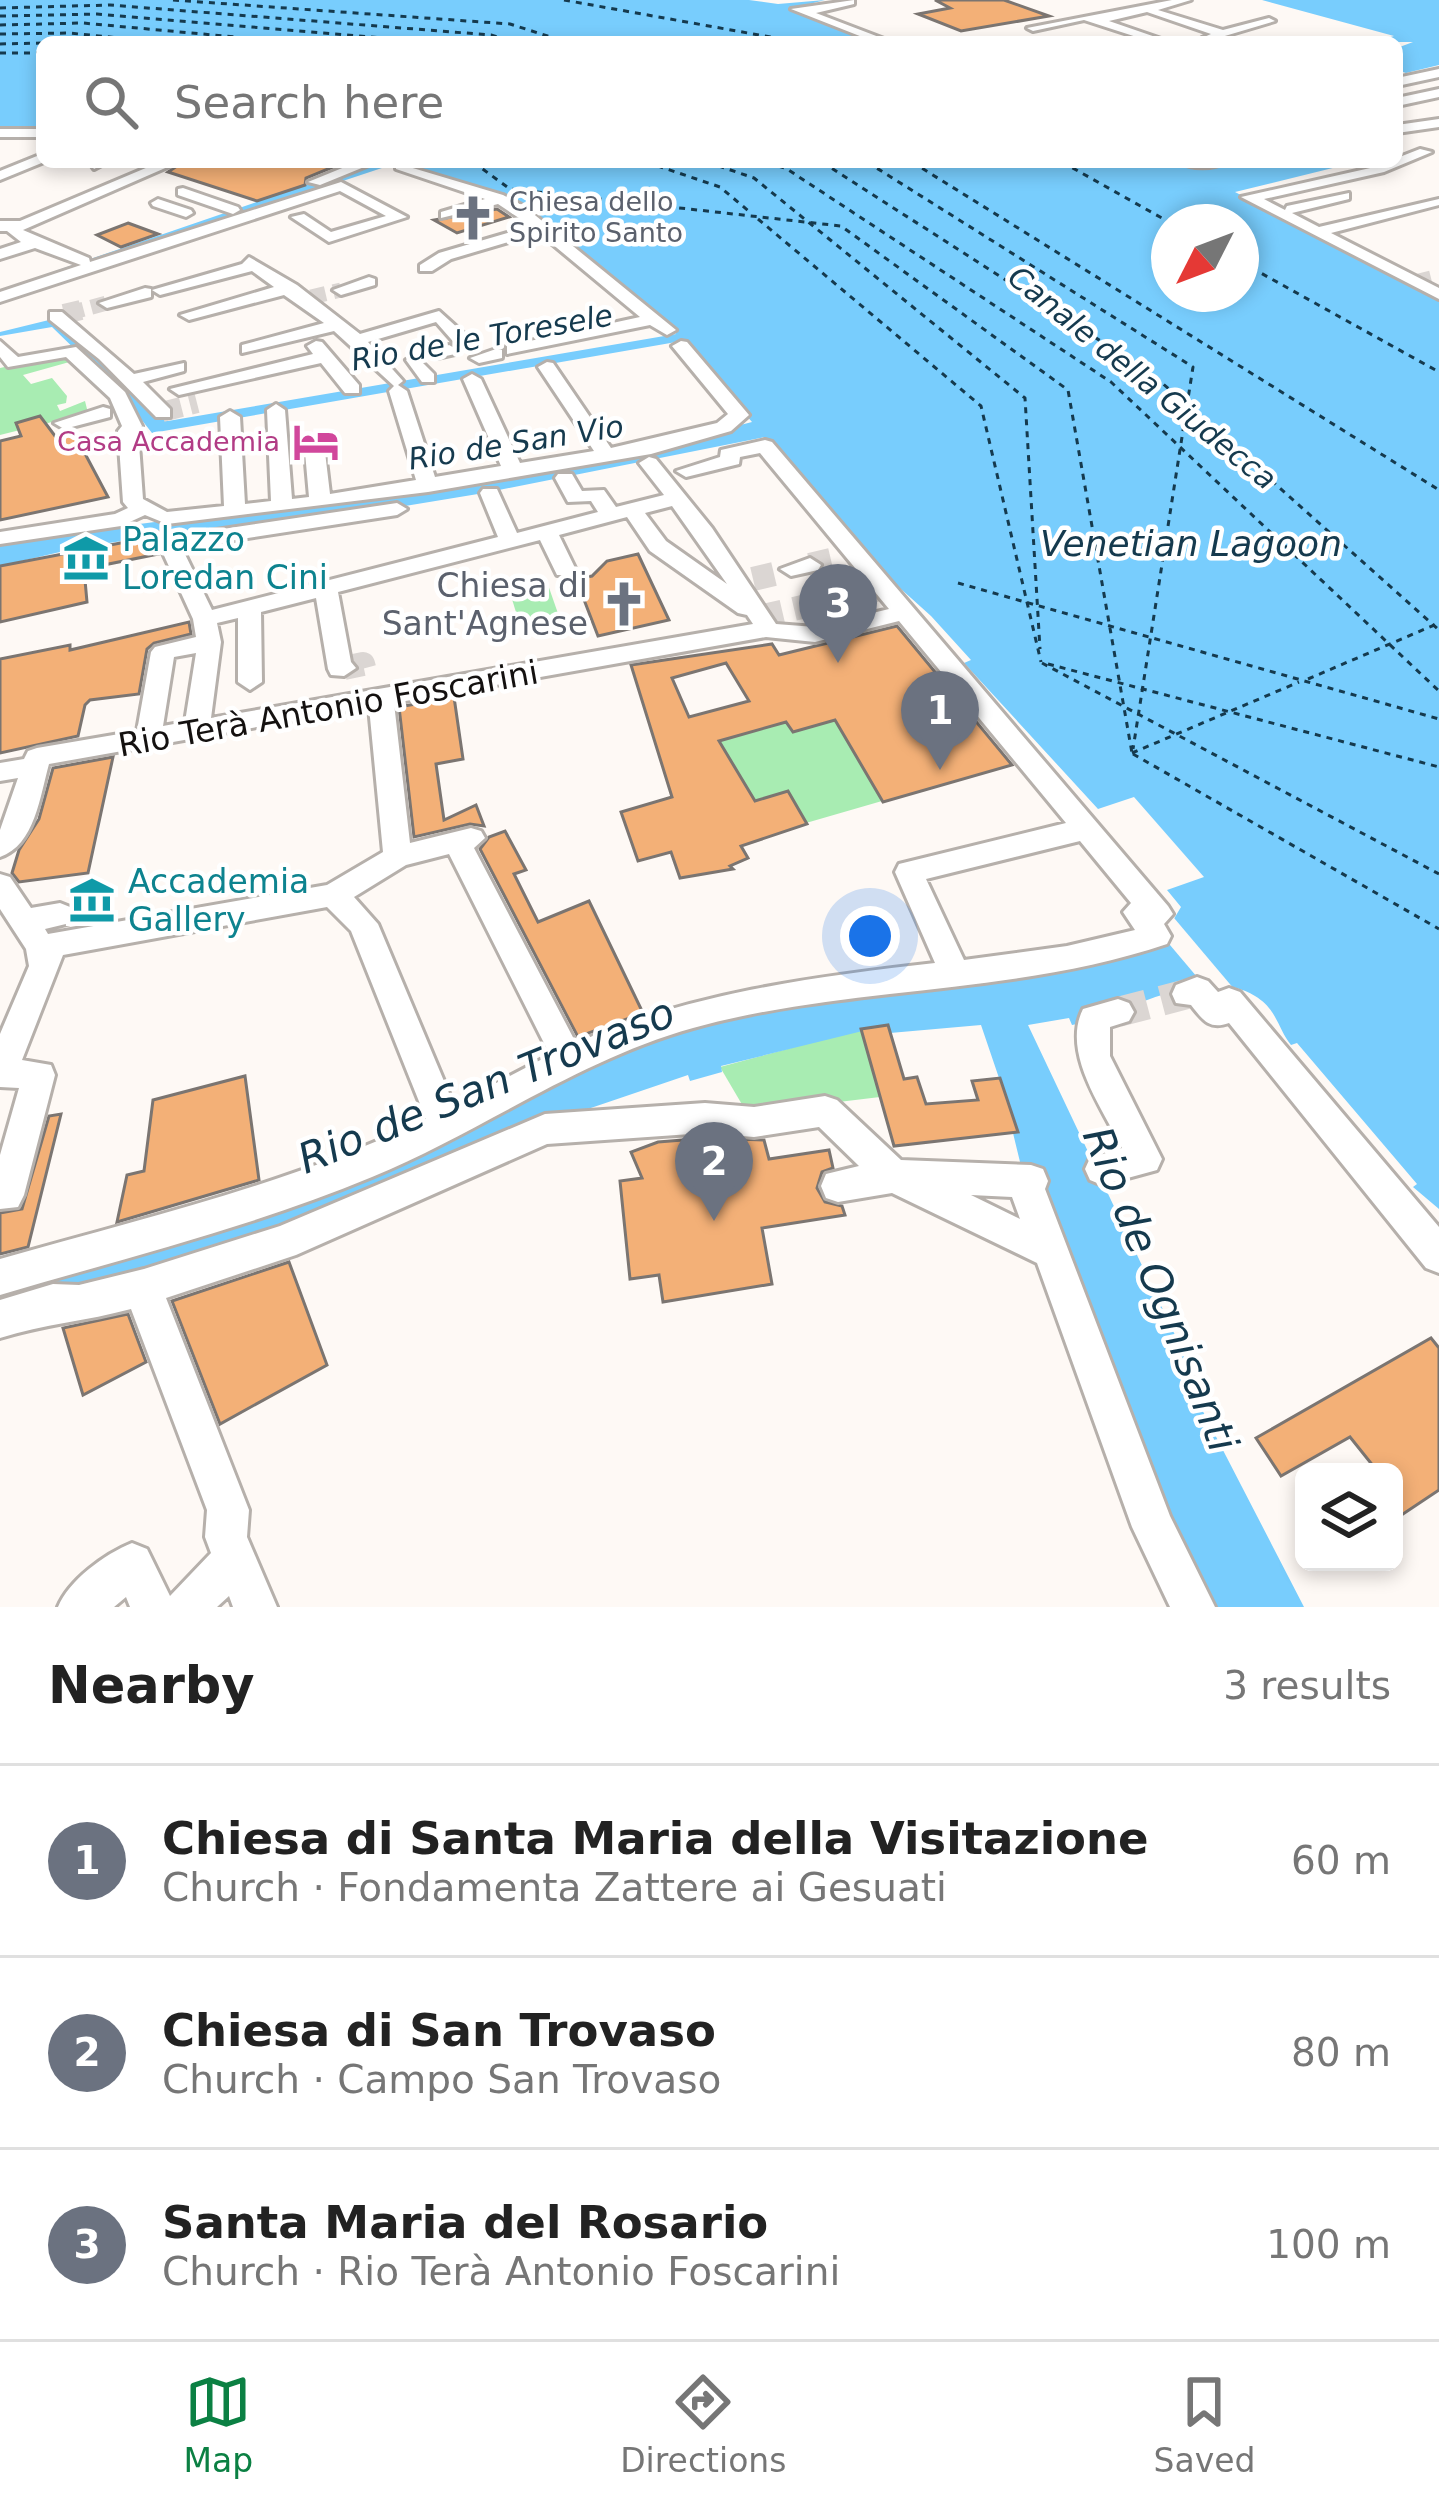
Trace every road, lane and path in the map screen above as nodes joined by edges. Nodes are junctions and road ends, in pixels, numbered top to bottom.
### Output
1 (758, 0) edge
2 (1186, 0) edge
3 (848, 1) edge
4 (791, 6) edge
5 (1096, 21) junction
6 (1269, 21) dead end
7 (1060, 22) junction
8 (1149, 23) junction
9 (1170, 30) edge
10 (1225, 34) junction
11 (870, 36) edge
12 (1057, 36) edge
13 (1122, 36) edge
14 (1217, 36) edge
15 (1439, 73) edge
16 (1403, 81) edge
17 (1439, 92) edge
18 (1403, 101) edge
19 (1439, 123) edge
20 (1403, 128) edge
21 (0, 133) edge
22 (36, 133) edge
23 (1425, 152) dead end
24 (1403, 160) edge
25 (36, 161) edge
26 (353, 168) edge
27 (406, 168) edge
28 (1382, 168) edge
29 (104, 171) edge
30 (7, 176) edge
31 (183, 192) dead end
32 (1344, 196) dead end
33 (500, 199) junction
34 (1435, 202) dead end
35 (158, 203) dead end
36 (233, 210) junction
37 (1283, 211) junction
38 (186, 213) dead end
39 (446, 215) dead end
40 (299, 217) dead end
41 (542, 228) junction
42 (14, 231) edge
43 (1317, 232) junction
44 (0, 254) edge
45 (83, 261) junction
46 (426, 268) dead end
47 (369, 282) dead end
48 (1429, 282) tunnel mouth
49 (341, 290) tunnel mouth
50 (0, 293) edge
51 (302, 295) junction
52 (107, 303) tunnel mouth
53 (189, 315) dead end
54 (240, 316) dead end
55 (35, 322) dead end
56 (62, 329) junction
57 (347, 334) junction
58 (681, 346) dead end
59 (2, 347) edge
60 (248, 349) dead end
61 (450, 349) dead end
62 (496, 354) dead end
63 (376, 360) junction
64 (330, 363) junction
65 (178, 367) dead end
66 (547, 368) dead end
67 (428, 378) dead end
68 (131, 380) junction
69 (472, 380) dead end
70 (352, 388) dead end
71 (178, 389) tunnel mouth
72 (265, 401) junction
73 (197, 403) tunnel mouth
74 (163, 413) dead end
75 (123, 416) junction
76 (230, 418) dead end
77 (64, 423) dead end
78 (315, 452) dead end
79 (606, 463) junction
80 (649, 463) dead end
81 (512, 470) junction
82 (686, 471) dead end
83 (428, 486) junction
84 (490, 494) junction
85 (573, 494) junction
86 (131, 498) junction
87 (674, 499) junction
88 (320, 502) junction
89 (282, 507) junction
90 (235, 512) junction
91 (622, 513) junction
92 (168, 530) junction
93 (547, 532) junction
94 (0, 538) edge
95 (510, 541) junction
96 (792, 569) junction
97 (565, 570) dead end
98 (326, 591) junction
99 (249, 609) junction
100 (895, 615) junction
101 (769, 628) junction
102 (207, 631) junction
103 (250, 682) dead end
104 (376, 701) junction
105 (196, 732) junction
106 (148, 740) junction
107 (35, 766) junction
108 (0, 772) edge
109 (1086, 829) junction
110 (0, 846) edge
111 (393, 861) junction
112 (0, 884) edge
113 (333, 895) junction
114 (60, 915) dead end
115 (23, 921) junction
116 (45, 953) junction
117 (954, 971) junction
118 (1187, 994) tunnel mouth
119 (1106, 1015) dead end
120 (569, 1060) junction
121 (0, 1072) edge
122 (445, 1124) junction
123 (1102, 1169) dead end
124 (894, 1176) junction
125 (838, 1186) dead end
126 (6, 1195) dead end
127 (1047, 1250) junction
128 (1439, 1255) edge
129 (0, 1277) edge
130 (144, 1287) junction
131 (0, 1319) edge
132 (235, 1559) junction
133 (80, 1607) edge
134 (153, 1607) edge
135 (188, 1607) edge
136 (255, 1607) edge
137 (1193, 1607) edge

1 - 4 street
2 - 8 street
3 - 4 street
4 - 11 street
5 - 7 street
5 - 8 street
5 - 13 street
6 - 10 street
7 - 12 street
7 - 13 street
8 - 9 street
8 - 9 street
8 - 13 street
9 - 10 street
10 - 14 street
15 - 16 street
17 - 18 street
19 - 20 street
21 - 22 street
23 - 24 street
25 - 30 street
26 - 36 street
27 - 33 street
28 - 37 street
29 - 42 street
31 - 36 street
32 - 37 street
33 - 39 street
33 - 41 street
34 - 43 street
35 - 38 street
36 - 45 street
37 - 43 street
40 - 50 street
41 - 46 street
41 - 62 street
42 - 44 street
42 - 45 street
43 - 48 street
45 - 50 street
47 - 49 street
51 - 52 street
51 - 53 street
51 - 54 street
51 - 57 street
55 - 56 street
56 - 59 street
56 - 68 street
56 - 75 street
57 - 60 street
57 - 61 street
57 - 63 street
57 - 64 street
58 - 79 street
63 - 67 street
63 - 83 street
64 - 70 street
64 - 71 street
64 - 72 street
65 - 68 street
66 - 79 street
68 - 74 street
69 - 81 street
72 - 73 street
72 - 89 street
75 - 77 street
75 - 86 street
76 - 90 street
78 - 88 street
79 - 81 street
79 - 85 street
80 - 87 street
81 - 83 street
82 - 96 street
83 - 88 street
84 - 85 street
84 - 92 street
84 - 95 street
85 - 91 street
86 - 92 street
86 - 94 street
87 - 91 street
87 - 96 street
88 - 89 street
89 - 90 street
90 - 92 street
91 - 93 street
91 - 101 street
92 - 102 street
93 - 95 street
93 - 97 street
95 - 98 street
96 - 100 street
96 - 101 street
98 - 99 street
98 - 104 street
99 - 102 street
99 - 103 street
100 - 101 street
100 - 109 street
101 - 104 street, Rio Terà Antonio Foscarini
102 - 105 street
102 - 106 street
104 - 105 street, Rio Terà Antonio Foscarini
104 - 111 street
105 - 106 street, Rio Terà Antonio Foscarini
106 - 107 street, Rio Terà Antonio Foscarini
107 - 108 street, Rio Terà Antonio Foscarini
107 - 110 street
109 - 117 street
109 - 117 street
111 - 113 street
111 - 120 street
112 - 115 street
113 - 116 street
113 - 122 street
114 - 115 street
115 - 116 street
116 - 121 street
117 - 120 street
118 - 128 street
119 - 123 street
120 - 122 street
121 - 126 street
122 - 129 street
124 - 125 street
124 - 127 street
124 - 127 street
124 - 130 street
127 - 137 street
130 - 131 street
130 - 132 street
132 - 135 street
132 - 136 street
133 - 134 street

